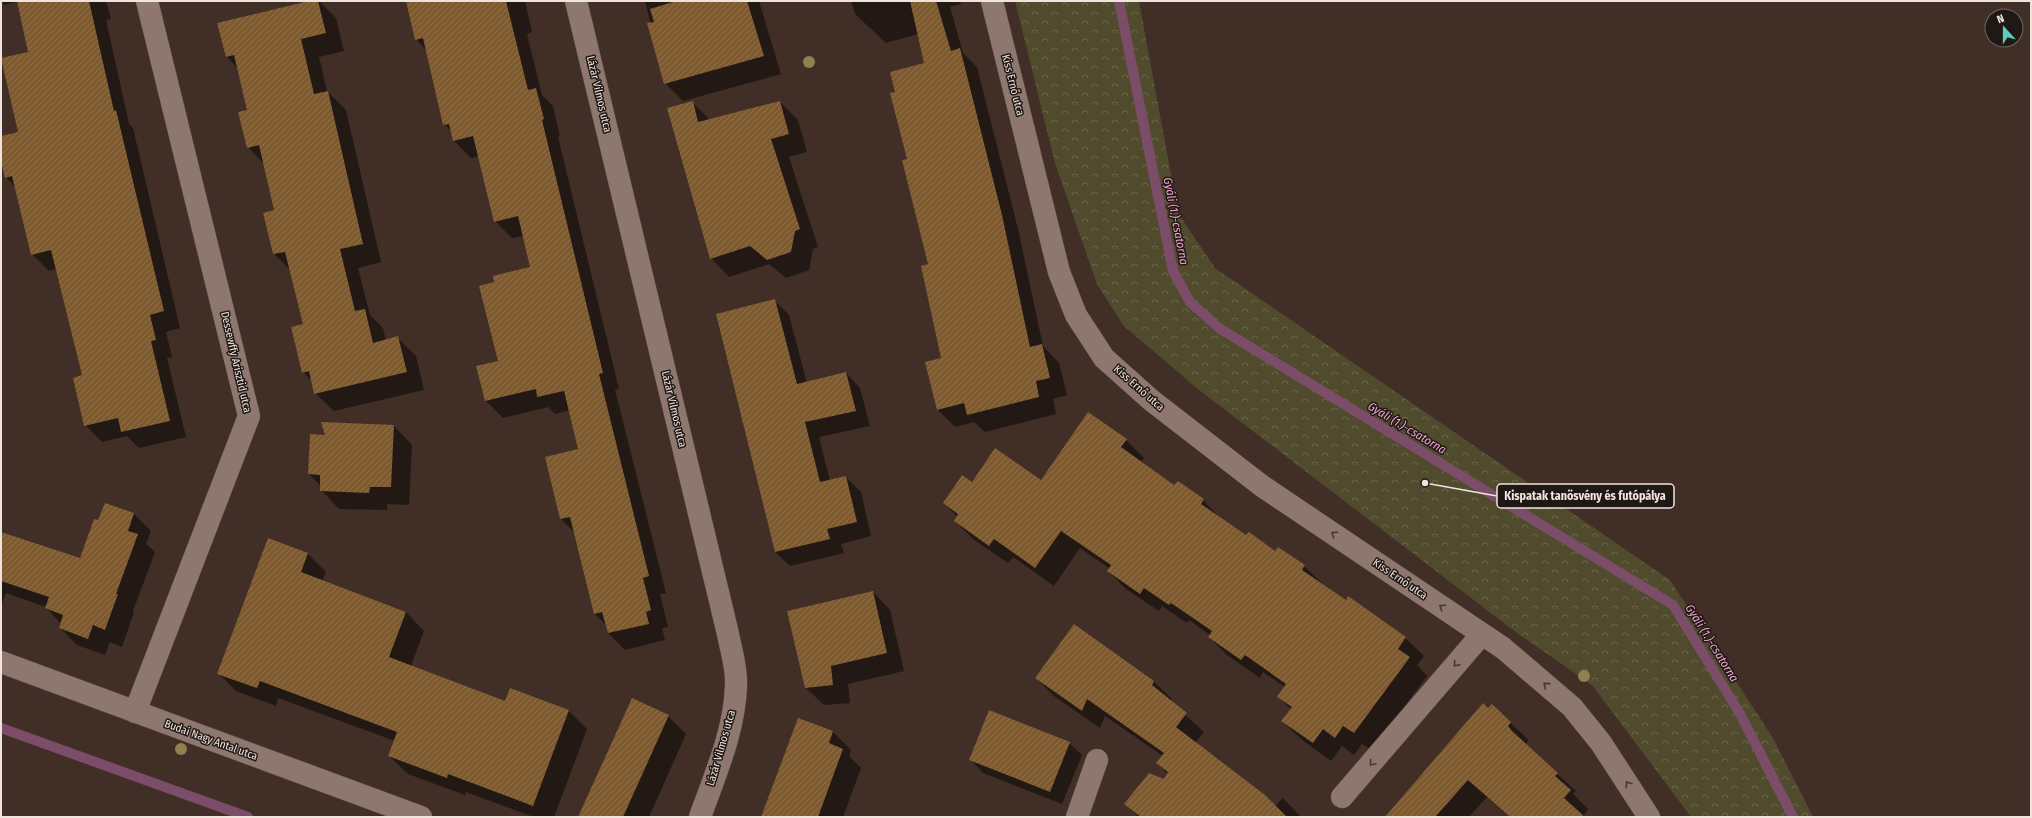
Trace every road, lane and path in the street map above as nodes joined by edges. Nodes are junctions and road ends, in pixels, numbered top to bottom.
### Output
1 (147, 1) edge
2 (576, 1) edge
3 (992, 1) edge
4 (1482, 634) junction
5 (1, 662) edge
6 (135, 712) junction
7 (1097, 760) dead end
8 (1342, 797) dead end
9 (421, 817) edge
10 (700, 817) edge
11 (1077, 817) edge
12 (1649, 817) edge

1 - 6 street, Dessewffy Arisztid utca
2 - 10 street, Lázár Vilmos utca
4 -> 3 street, Kiss Ernő utca
4 -> 8 street
12 -> 4 street, Kiss Ernő utca
5 - 6 street, Budai Nagy Antal utca
6 - 9 street, Budai Nagy Antal utca
7 - 11 street

